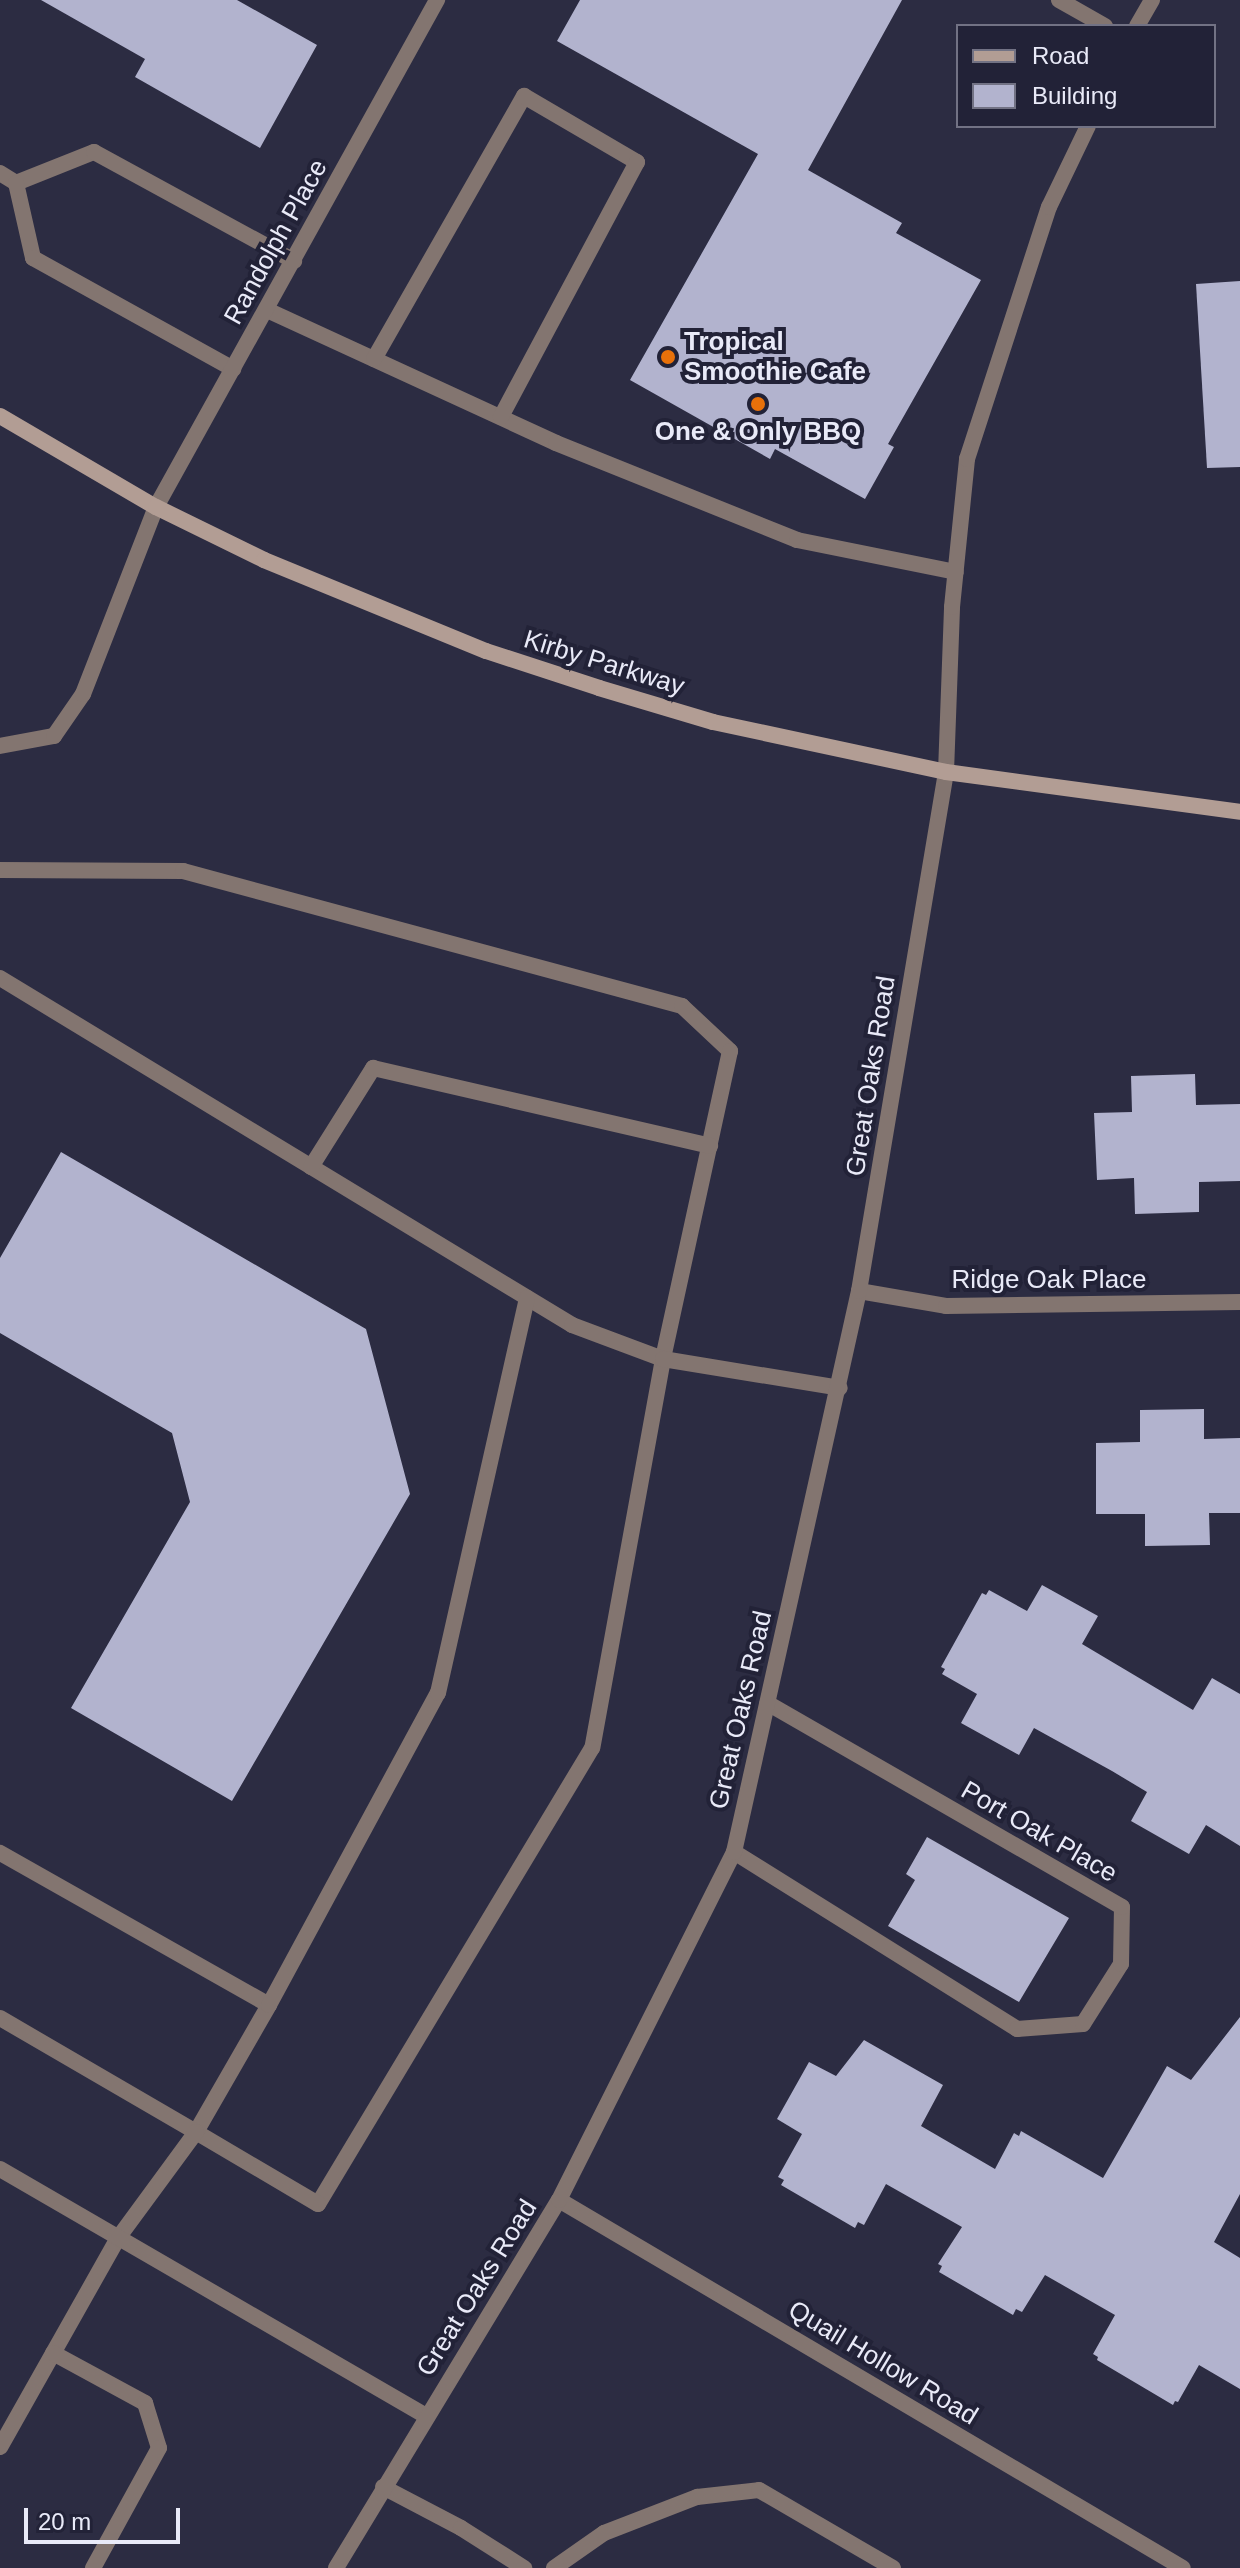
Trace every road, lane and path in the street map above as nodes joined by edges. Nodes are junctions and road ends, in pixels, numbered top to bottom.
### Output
1 (1059, 0) edge
2 (1152, 0) edge
3 (431, 2) edge
4 (1101, 24) edge
5 (1138, 24) edge
6 (1087, 128) edge
7 (0, 173) edge
8 (16, 183) junction
9 (294, 261) junction
10 (267, 310) junction
11 (374, 359) junction
12 (233, 369) junction
13 (0, 416) edge
14 (501, 417) junction
15 (156, 507) junction
16 (956, 572) junction
17 (0, 746) edge
18 (946, 772) junction
19 (1240, 812) edge
20 (0, 870) edge
21 (0, 978) edge
22 (710, 1146) junction
23 (311, 1167) junction
24 (859, 1291) junction
25 (527, 1298) junction
26 (1240, 1302) edge
27 (663, 1359) junction
28 (840, 1388) junction
29 (767, 1703) junction
30 (734, 1852) junction
31 (0, 1853) edge
32 (269, 2005) junction
33 (0, 2018) edge
34 (196, 2132) junction
35 (0, 2169) edge
36 (559, 2200) junction
37 (118, 2238) junction
38 (53, 2353) junction
39 (426, 2416) junction
40 (0, 2447) edge
41 (383, 2487) junction
42 (93, 2568) edge
43 (336, 2568) edge
44 (524, 2568) edge
45 (554, 2568) edge
46 (893, 2568) edge
47 (1183, 2568) edge

1 - 4 street
2 - 5 street
3 - 9 street, Randolph Place
6 - 16 street, Great Oaks Road
7 - 8 street
8 - 9 street
8 - 12 street
9 - 10 street, Randolph Place
10 - 11 street
10 - 12 street, Randolph Place
11 - 14 street
11 - 14 street
12 - 15 street, Randolph Place
13 - 15 main road, Kirby Parkway
14 - 16 street
15 - 17 street, Randolph Place
15 - 18 main road, Kirby Parkway
16 - 18 street, Great Oaks Road
18 - 19 main road, Kirby Parkway
18 - 24 street, Great Oaks Road
20 - 22 street
21 - 23 street
22 - 23 street
22 - 27 street
23 - 25 street
24 - 26 street, Ridge Oak Place
24 - 28 street, Great Oaks Road
25 - 27 street
25 - 32 street
27 - 28 street
27 - 34 street
28 - 29 street, Great Oaks Road
29 - 30 street, Great Oaks Road
29 - 30 street, Port Oak Place
30 - 36 street, Great Oaks Road
31 - 32 street
32 - 34 street
33 - 34 street
34 - 37 street
35 - 37 street
36 - 39 street, Great Oaks Road
36 - 47 street, Quail Hollow Road
37 - 38 street
37 - 39 street
38 - 40 street
38 - 42 street
39 - 41 street, Great Oaks Road
41 - 43 street, Great Oaks Road
41 - 44 street
45 - 46 street

